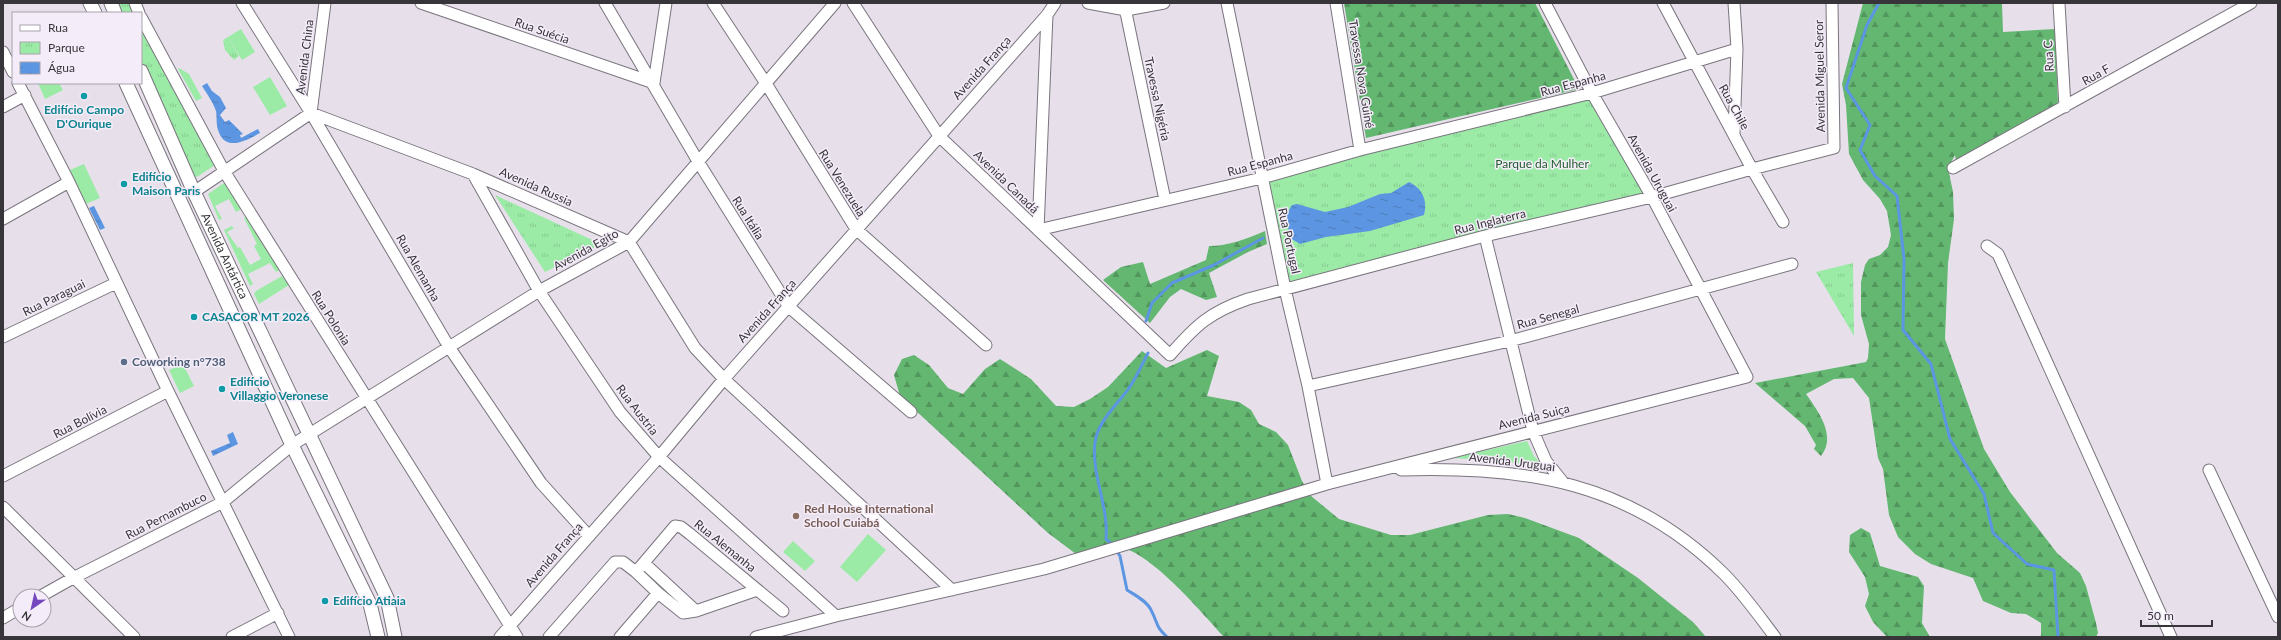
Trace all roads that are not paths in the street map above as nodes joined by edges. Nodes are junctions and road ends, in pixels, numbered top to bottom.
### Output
1 (90, 3) edge
2 (242, 3) edge
3 (325, 3) edge
4 (421, 3) edge
5 (605, 3) edge
6 (666, 3) edge
7 (712, 3) edge
8 (835, 3) edge
9 (854, 3) edge
10 (1054, 3) edge
11 (1088, 3) edge
12 (1164, 3) edge
13 (1227, 3) edge
14 (1336, 3) edge
15 (1545, 3) edge
16 (1663, 3) edge
17 (1734, 3) edge
18 (1832, 3) edge
19 (2059, 3) edge
20 (2252, 3) edge
21 (1125, 6) edge
22 (94, 12) edge
23 (1047, 15) junction
24 (142, 19) edge
25 (1736, 49) junction
26 (3, 52) edge
27 (1694, 61) junction
28 (12, 70) edge
29 (142, 73) edge
30 (765, 82) junction
31 (19, 84) edge
32 (126, 84) edge
33 (654, 84) junction
34 (1592, 93) junction
35 (25, 95) junction
36 (3, 107) edge
37 (2064, 107) junction
38 (311, 113) junction
39 (1734, 134) junction
40 (939, 136) junction
41 (1834, 148) joint
42 (1360, 150) junction
43 (699, 163) junction
44 (1953, 168) dead end
45 (1752, 169) junction
46 (224, 171) junction
47 (473, 174) junction
48 (1262, 178) junction
49 (69, 182) junction
50 (194, 192) junction
51 (1652, 197) junction
52 (1165, 200) junction
53 (3, 219) edge
54 (1783, 222) dead end
55 (856, 229) junction
56 (1038, 230) junction
57 (1485, 236) junction
58 (629, 242) junction
59 (1987, 246) dead end
60 (225, 257) junction
61 (209, 263) junction
62 (1792, 264) dead end
63 (116, 283) junction
64 (1700, 288) junction
65 (1285, 289) junction
66 (539, 291) junction
67 (789, 307) junction
68 (3, 337) edge
69 (1510, 341) junction
70 (986, 345) dead end
71 (449, 347) junction
72 (1170, 355) joint
73 (1747, 377) joint
74 (724, 379) junction
75 (1308, 386) junction
76 (168, 391) junction
77 (367, 398) junction
78 (911, 412) dead end
79 (1533, 431) junction
80 (309, 436) junction
81 (292, 445) junction
82 (658, 457) junction
83 (1380, 470) junction
84 (2209, 470) dead end
85 (3, 476) edge
86 (1562, 481) junction
87 (1327, 484) junction
88 (223, 502) junction
89 (3, 507) edge
90 (588, 535) junction
91 (644, 563) junction
92 (636, 572) junction
93 (73, 578) junction
94 (52, 590) edge
95 (757, 590) junction
96 (952, 590) junction
97 (658, 593) junction
98 (696, 611) junction
99 (783, 611) dead end
100 (12, 613) edge
101 (278, 613) junction
102 (836, 616) junction
103 (2278, 616) edge
104 (3, 618) edge
105 (511, 626) junction
106 (134, 637) edge
107 (232, 637) edge
108 (289, 637) edge
109 (378, 637) edge
110 (395, 637) edge
111 (500, 637) edge
112 (517, 637) edge
113 (550, 637) edge
114 (620, 637) edge
115 (756, 637) edge
116 (1776, 637) edge
117 (2171, 637) edge

1 - 22 main road
2 - 38 street, Rua Alemanha
3 - 38 street, Avenida China
4 - 33 street, Rua Suécia
5 - 33 street, Rua Itália
6 - 33 street
7 - 30 street, Rua Venezuela
8 - 30 street, Avenida Egito
9 - 40 street, Avenida Canadá
10 - 23 street, Avenida França
11 - 21 street
12 - 21 street
13 - 48 street, Rua Portugal
14 - 42 street, Travessa Nova Guiné
15 - 34 street, Avenida Uruguai
16 - 27 street, Rua Chile
17 - 25 street
18 - 41 street, Avenida Miguel Seror
19 - 37 street, Rua C
20 - 37 street, Rua F
21 - 52 street, Travessa Nigéria
23 - 40 street, Avenida França
23 - 56 street
24 - 46 street, Rua Polonia
25 - 27 street, Rua Espanha
25 - 39 street
26 - 28 street
27 - 34 street, Rua Espanha
27 - 39 street, Rua Chile
29 - 50 main road, Avenida Antártica
30 - 43 street, Avenida Egito
30 - 55 street, Rua Venezuela
31 - 35 street
32 - 61 main road, Avenida Antártica
33 - 43 street, Rua Itália
34 - 42 street, Rua Espanha
34 - 51 street, Avenida Uruguai
35 - 36 street
35 - 49 street
37 - 44 street, Rua F
38 - 46 street
38 - 47 street, Avenida Russia
38 - 71 street, Rua Alemanha
39 - 45 street, Rua Chile
40 - 55 street, Avenida França
40 - 56 street, Avenida Canadá
41 - 45 street, Rua Inglaterra
42 - 48 street, Rua Espanha
43 - 58 street, Avenida Egito
43 - 67 street, Rua Itália
45 - 51 street, Rua Inglaterra
45 - 54 street, Rua Chile
46 - 50 street
46 - 77 street, Rua Polonia
47 - 58 street, Avenida Russia
47 - 66 street, Rua Austria
48 - 52 street, Rua Espanha
48 - 65 street, Rua Portugal
49 - 53 street
49 - 63 street
50 - 60 main road, Avenida Antártica
51 - 57 street, Rua Inglaterra
51 - 64 street, Avenida Uruguai
52 - 56 street, Rua Espanha
55 - 67 street, Avenida França
55 - 70 street, Rua Venezuela
56 - 72 street, Avenida Canadá
57 - 65 street, Rua Inglaterra
57 - 69 street
58 - 66 street, Avenida Egito
58 - 74 street
59 - 117 street
60 - 61 main road
60 - 80 main road, Avenida Antártica
61 - 81 main road, Avenida Antártica
62 - 64 street, Rua Senegal
63 - 68 street, Rua Paraguai
63 - 76 street
64 - 69 street, Rua Senegal
64 - 73 street, Avenida Uruguai
65 - 72 street, Rua Inglaterra
65 - 75 street, Rua Portugal
66 - 71 street, Avenida Egito
66 - 82 street, Rua Austria
67 - 74 street, Avenida França
67 - 78 street, Rua Itália
69 - 75 street, Rua Senegal
69 - 79 street
71 - 77 street, Avenida Egito
71 - 90 street, Rua Alemanha
73 - 79 street, Avenida Suiça
74 - 82 street, Avenida França
74 - 96 street
75 - 87 street, Rua Portugal
76 - 85 street, Rua Bolívia
76 - 88 street
77 - 80 street, Avenida Egito
77 - 105 street, Rua Polonia
79 - 83 street, Avenida Suiça
79 - 86 street
80 - 81 street, Rua Pernambuco
80 - 110 main road, Avenida Antártica
81 - 88 street, Rua Pernambuco
81 - 109 main road, Avenida Antártica
82 - 90 street, Avenida França
82 - 102 street, Rua Austria
83 - 86 street, Avenida Uruguai
83 - 87 street, Avenida Suiça
84 - 103 street
86 - 116 street, Avenida Uruguai
87 - 96 street, Avenida Suiça
88 - 93 street, Rua Pernambuco
88 - 101 street
89 - 93 street
90 - 105 street, Avenida França
91 - 92 street, Rua Alemanha
91 - 95 street, Rua Alemanha
91 - 98 street
92 - 97 street, Rua Alemanha
92 - 113 street, Rua Alemanha
93 - 94 street, Rua Pernambuco
93 - 106 street
95 - 98 street, Rua Alemanha
95 - 99 street, Rua Alemanha
96 - 102 street, Avenida Suiça
97 - 98 street, Rua Alemanha
97 - 114 street
100 - 104 street
101 - 107 street
101 - 108 street
102 - 115 street, Avenida Suiça
105 - 111 street, Avenida França
105 - 112 street

